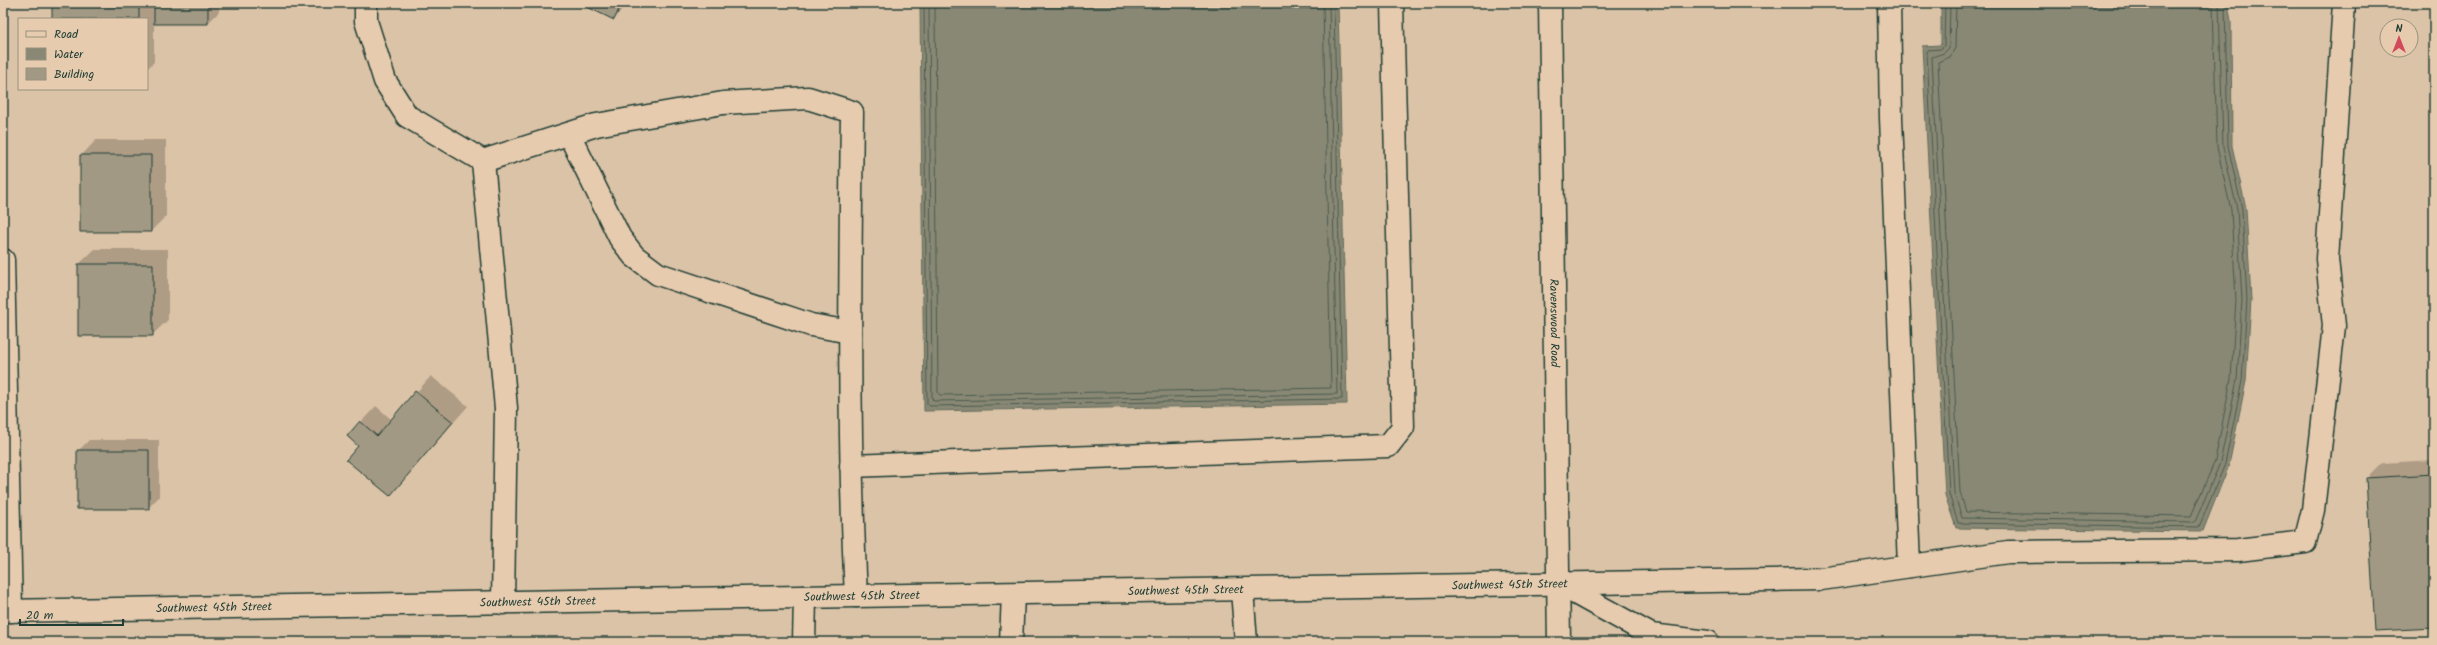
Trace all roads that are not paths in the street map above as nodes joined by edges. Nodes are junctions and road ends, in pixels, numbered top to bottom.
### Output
1 (366, 3) edge
2 (1392, 3) edge
3 (1550, 3) edge
4 (1889, 3) edge
5 (2344, 3) edge
6 (569, 134) junction
7 (483, 161) junction
8 (3, 260) edge
9 (850, 332) junction
10 (851, 466) junction
11 (1909, 566) junction
12 (1558, 584) junction
13 (1242, 590) junction
14 (1013, 594) junction
15 (856, 596) junction
16 (805, 597) junction
17 (503, 603) junction
18 (7, 611) edge
19 (804, 642) edge
20 (1011, 642) edge
21 (1246, 642) edge
22 (1559, 642) edge
23 (1708, 642) edge

1 - 7 street
2 - 10 street
3 - 12 street, Ravenswood Road
4 - 11 street
5 - 11 street
6 - 7 street
6 - 9 street
6 - 9 street
7 - 17 street
8 - 18 street
9 - 10 street
10 - 15 street
11 - 12 street
12 - 13 street, Southwest 45th Street
12 - 22 street, Ravenswood Road
12 - 23 street, Southwest 45th Street
13 - 14 street, Southwest 45th Street
13 - 21 street
14 - 15 street, Southwest 45th Street
14 - 20 street
15 - 16 street, Southwest 45th Street
16 - 17 street, Southwest 45th Street
16 - 19 street
17 - 18 street, Southwest 45th Street

